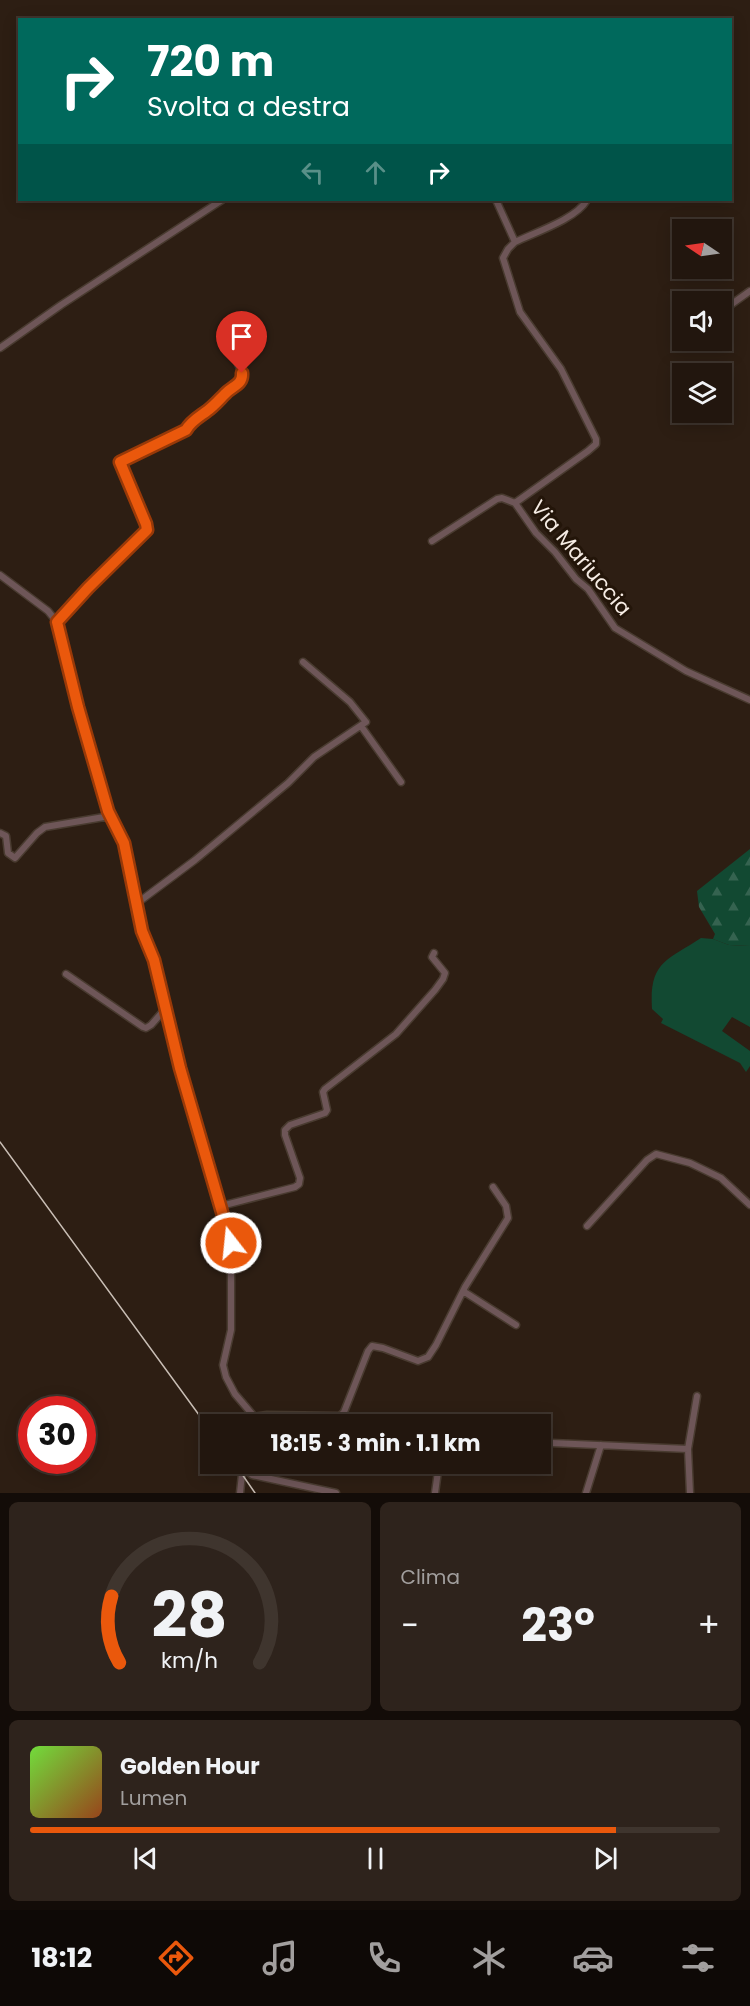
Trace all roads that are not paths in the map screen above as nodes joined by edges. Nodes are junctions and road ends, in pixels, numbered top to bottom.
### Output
1 (220, 201) edge
2 (496, 201) edge
3 (586, 201) edge
4 (515, 242) junction
5 (750, 291) edge
6 (732, 304) edge
7 (0, 348) edge
8 (238, 364) dead end
9 (515, 503) junction
10 (432, 541) dead end
11 (0, 575) edge
12 (57, 622) junction
13 (303, 662) dead end
14 (750, 700) edge
15 (361, 726) junction
16 (400, 782) dead end
17 (110, 816) junction
18 (0, 833) edge
19 (136, 904) junction
20 (434, 953) dead end
21 (66, 974) dead end
22 (166, 1008) junction
23 (494, 1187) dead end
24 (750, 1205) edge
25 (220, 1206) junction
26 (587, 1226) dead end
27 (463, 1291) junction
28 (516, 1325) dead end
29 (697, 1396) dead end
30 (252, 1414) edge
31 (342, 1414) edge
32 (552, 1443) dead end
33 (601, 1445) junction
34 (688, 1449) junction
35 (242, 1474) edge
36 (251, 1474) edge
37 (438, 1474) edge
38 (240, 1493) edge
39 (336, 1493) edge
40 (435, 1493) edge
41 (586, 1493) edge
42 (690, 1493) edge

1 - 7 street
2 - 4 street
3 - 4 street
4 - 9 street
5 - 6 street
8 - 12 street
9 - 10 street
9 - 14 street, Via Mariuccia
11 - 12 street
12 - 17 street
13 - 15 street
15 - 16 street
15 - 19 street
17 - 18 street
17 - 19 street
19 - 22 street
20 - 25 street
21 - 22 street
22 - 25 street
23 - 27 street
24 - 26 street
25 - 30 street
27 - 28 street
27 - 31 street
29 - 34 street
32 - 33 street
33 - 34 street
33 - 41 street
34 - 42 street
35 - 38 street
36 - 39 street
37 - 40 street

